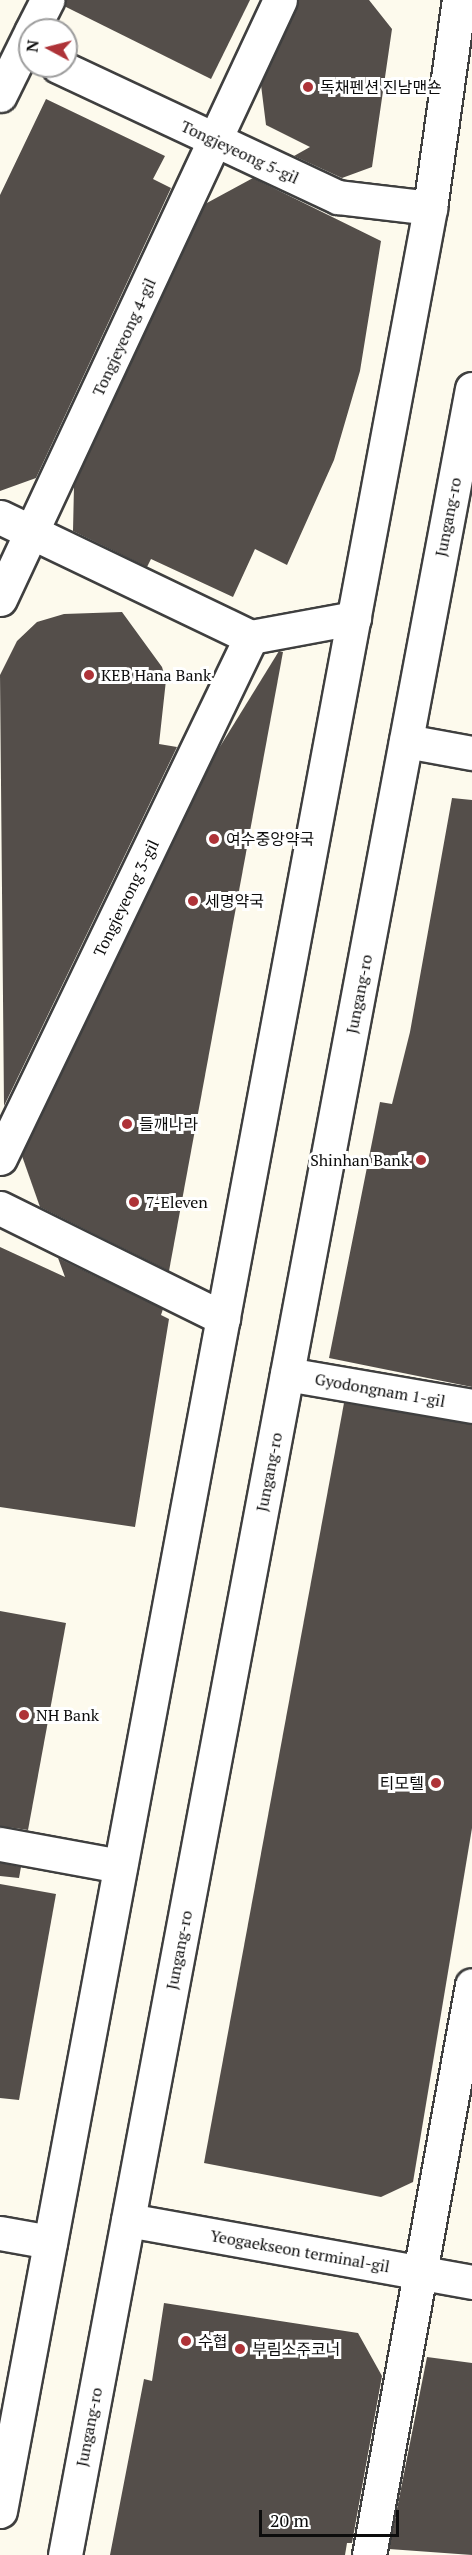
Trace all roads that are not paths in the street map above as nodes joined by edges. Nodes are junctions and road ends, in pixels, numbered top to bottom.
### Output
1 (47, 0) edge
2 (280, 0) edge
3 (459, 0) edge
4 (36, 18) edge
5 (18, 53) edge
6 (78, 76) edge
7 (0, 95) edge
8 (215, 141) junction
9 (430, 208) junction
10 (472, 389) edge
11 (0, 517) edge
12 (32, 532) junction
13 (0, 599) edge
14 (354, 618) junction
15 (251, 637) junction
16 (406, 741) junction
17 (472, 753) edge
18 (0, 1158) edge
19 (0, 1208) edge
20 (223, 1318) junction
21 (287, 1374) junction
22 (472, 1406) edge
23 (0, 1844) edge
24 (120, 1866) junction
25 (472, 1985) edge
26 (128, 2220) junction
27 (0, 2233) edge
28 (50, 2242) junction
29 (420, 2272) junction
30 (472, 2282) edge
31 (0, 2511) edge
32 (65, 2555) edge
33 (369, 2555) edge

1 - 4 street
2 - 8 street, Tongjeyeong 4-gil
3 - 9 street
5 - 7 street
6 - 8 street, Tongjeyeong 5-gil
8 - 9 street, Tongjeyeong 5-gil
8 - 12 street, Tongjeyeong 4-gil
9 - 14 street
10 - 16 street, Jungang-ro
11 - 12 street
12 - 13 street
12 - 15 street
14 - 15 street
14 - 20 street
15 - 18 street, Tongjeyeong 3-gil
16 - 17 street
16 - 21 street, Jungang-ro
19 - 20 street
20 - 24 street
21 - 22 street, Gyodongnam 1-gil
21 - 26 street, Jungang-ro
23 - 24 street
24 - 28 street
25 - 29 street
26 - 29 street, Yeogaekseon terminal-gil
26 - 32 street, Jungang-ro
27 - 28 street
28 - 31 street
29 - 30 street, Yeogaekseon terminal-gil
29 - 33 street

